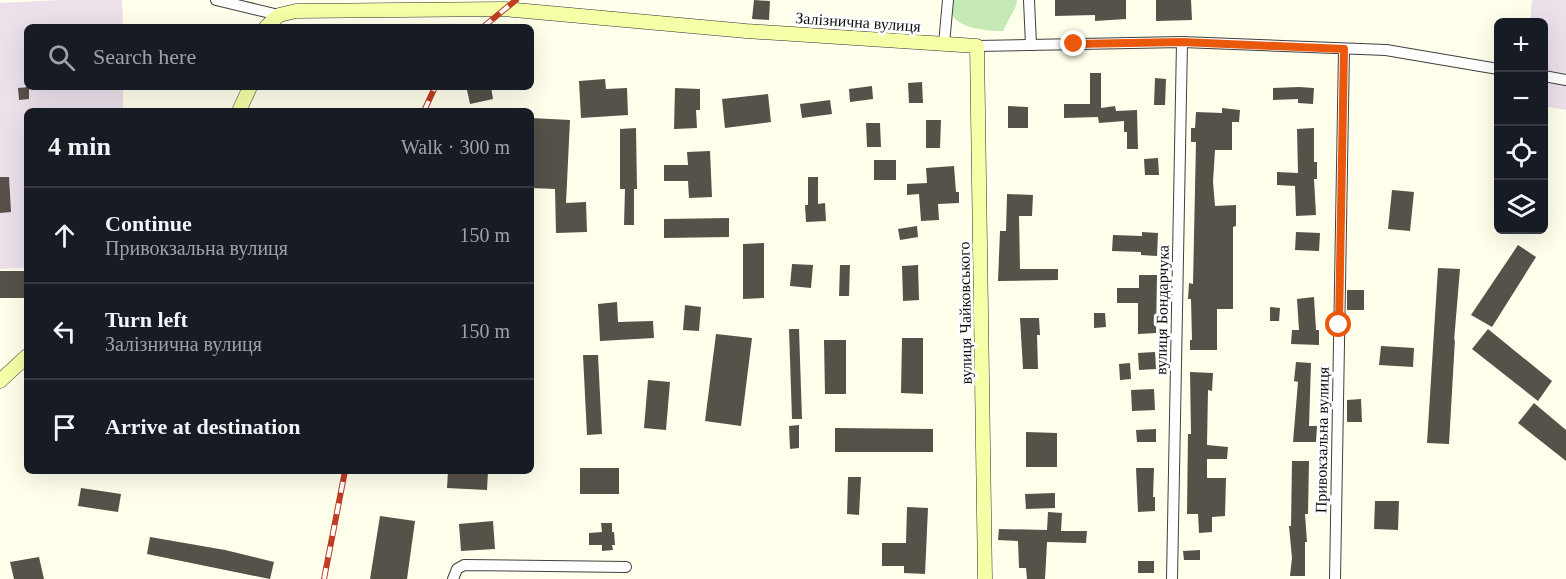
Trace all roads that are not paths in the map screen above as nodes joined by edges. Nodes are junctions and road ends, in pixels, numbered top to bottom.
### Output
1 (216, 0) edge
2 (948, 0) edge
3 (1029, 0) edge
4 (279, 15) junction
5 (269, 24) edge
6 (1182, 42) junction
7 (944, 44) junction
8 (1031, 45) junction
9 (977, 46) junction
10 (1344, 49) junction
11 (1494, 68) edge
12 (1548, 77) edge
13 (1566, 80) edge
14 (248, 90) edge
15 (240, 108) edge
16 (24, 359) edge
17 (0, 381) edge
18 (626, 567) dead end
19 (453, 579) edge
20 (985, 579) edge
21 (1172, 579) edge
22 (1335, 579) edge

1 - 4 street, Залізнична вулиця
2 - 7 street
3 - 8 street
4 - 5 street
4 - 7 street, Залізнична вулиця
6 - 8 street, Залізнична вулиця
6 - 10 street, Залізнична вулиця
6 - 21 street, вулиця Бондарчука
7 - 9 street, Залізнична вулиця
8 - 9 street, Залізнична вулиця
9 - 20 street, вулиця Чайковського
10 - 11 street, Залізнична вулиця
10 - 22 street, Привокзальна вулиця
12 - 13 street
14 - 15 street
16 - 17 street
18 - 19 street

